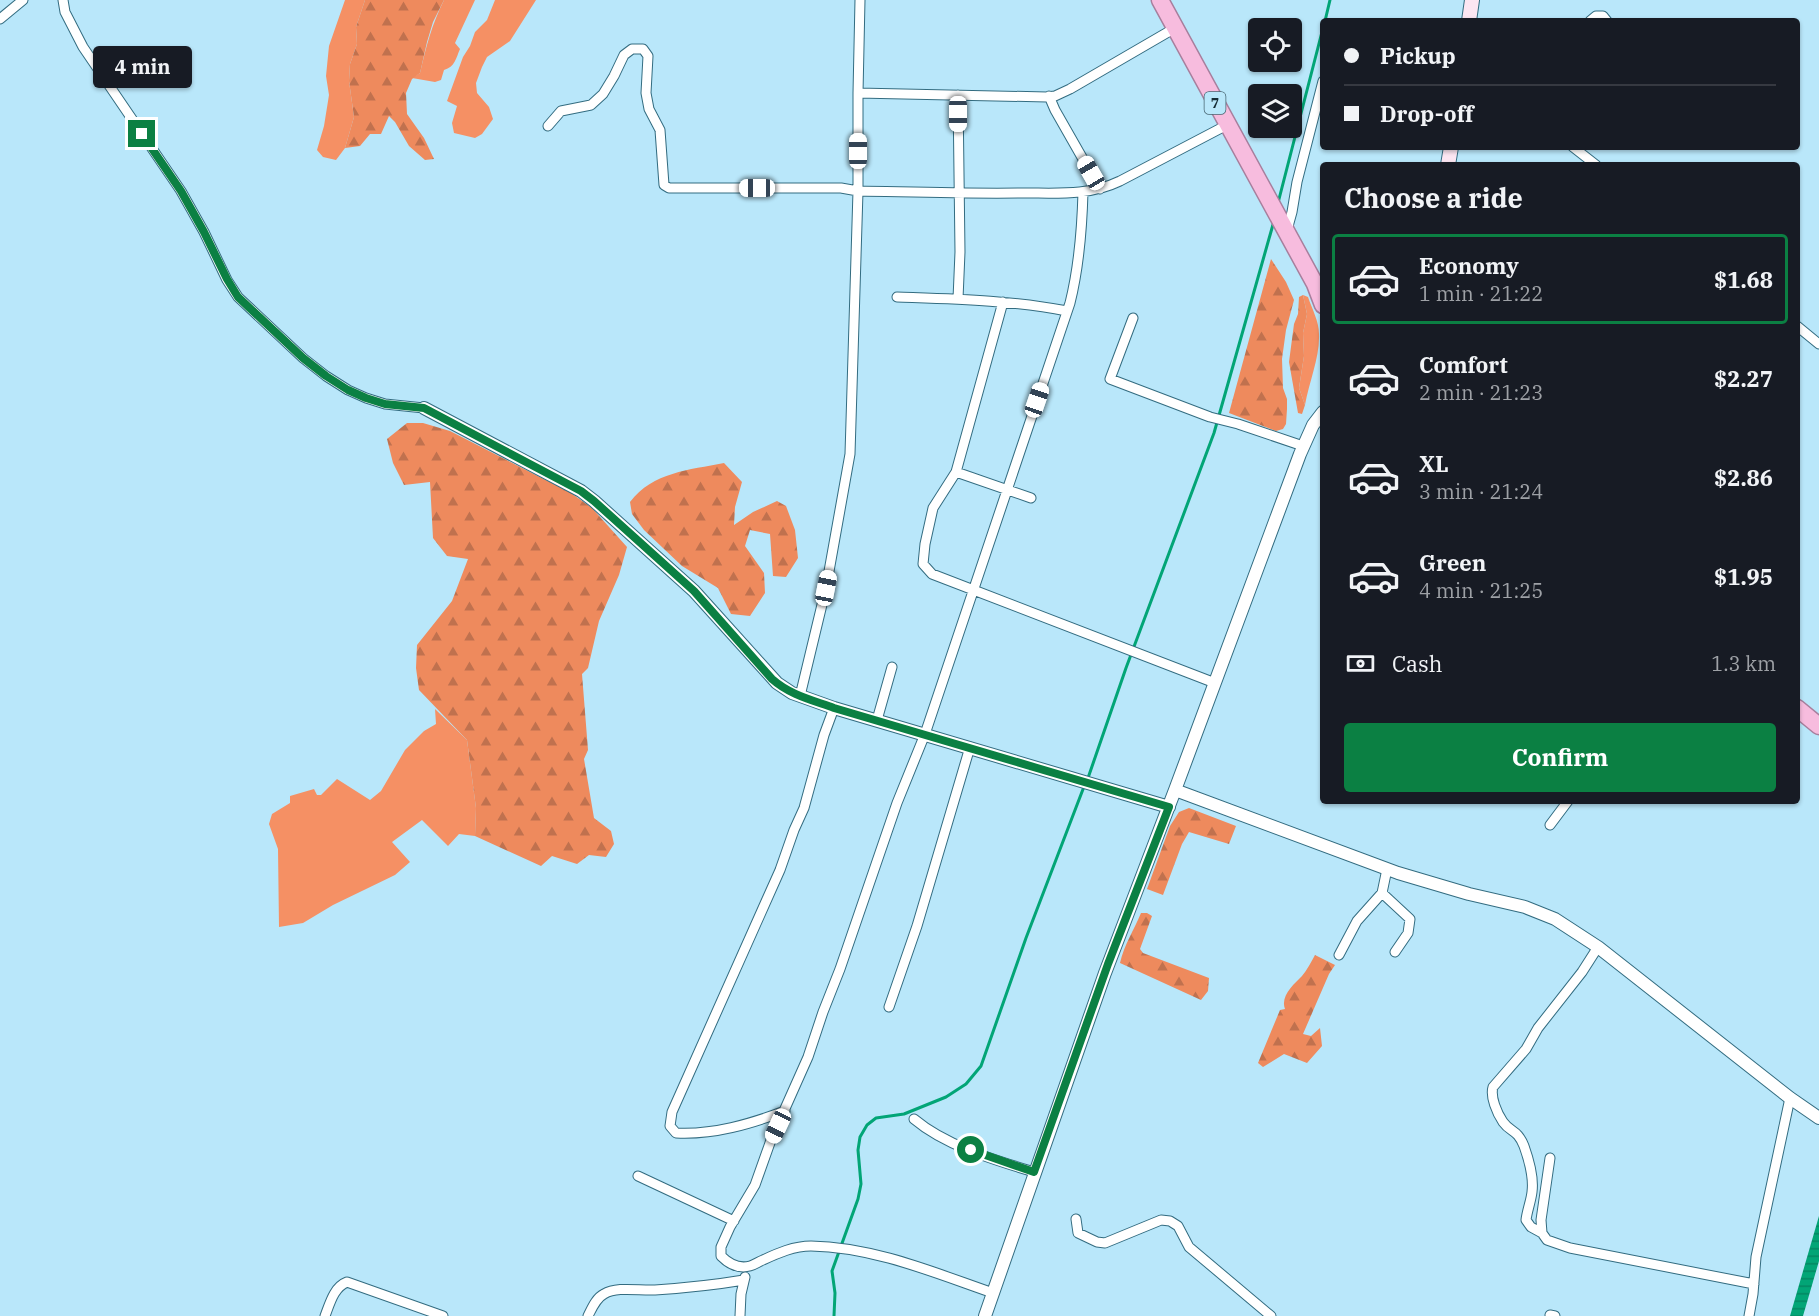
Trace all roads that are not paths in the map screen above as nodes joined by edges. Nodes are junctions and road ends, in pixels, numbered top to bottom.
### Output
1 (23, 0) edge
2 (63, 0) edge
3 (860, 0) edge
4 (1160, 0) edge
5 (1472, 0) edge
6 (1469, 18) edge
7 (0, 20) edge
8 (1175, 28) junction
9 (858, 93) junction
10 (1320, 93) edge
11 (958, 95) junction
12 (1049, 96) junction
13 (548, 126) dead end
14 (1227, 126) junction
15 (1577, 150) edge
16 (1592, 162) edge
17 (1100, 189) junction
18 (858, 191) junction
19 (959, 192) junction
20 (1083, 192) junction
21 (1283, 228) junction
22 (1319, 287) edge
23 (897, 297) dead end
24 (958, 299) junction
25 (1003, 302) junction
26 (1067, 311) junction
27 (1133, 318) dead end
28 (1800, 328) edge
29 (1819, 344) edge
30 (424, 408) joint
31 (1320, 416) edge
32 (1303, 446) junction
33 (956, 471) junction
34 (1006, 490) junction
35 (1030, 498) dead end
36 (973, 589) junction
37 (892, 668) dead end
38 (1215, 683) junction
39 (800, 696) junction
40 (834, 708) junction
41 (1800, 710) edge
42 (877, 720) junction
43 (1819, 726) edge
44 (925, 734) junction
45 (970, 747) junction
46 (1175, 790) junction
47 (1566, 804) edge
48 (1169, 807) junction
49 (1550, 825) dead end
50 (1387, 869) junction
51 (1382, 893) junction
52 (1598, 947) junction
53 (1395, 952) dead end
54 (1339, 955) dead end
55 (889, 1007) dead end
56 (1790, 1098) junction
57 (785, 1111) junction
58 (1819, 1118) edge
59 (914, 1119) dead end
60 (1550, 1158) dead end
61 (1034, 1172) junction
62 (638, 1176) dead end
63 (1076, 1219) dead end
64 (734, 1221) junction
65 (1542, 1233) junction
66 (749, 1266) junction
67 (744, 1280) junction
68 (1754, 1284) junction
69 (993, 1293) junction
70 (325, 1316) edge
71 (442, 1316) edge
72 (588, 1316) edge
73 (740, 1316) edge
74 (985, 1316) edge
75 (1271, 1316) edge
76 (1749, 1316) edge

1 - 7 street
2 - 30 street
3 - 9 street
4 - 8 highway, 7
5 - 6 main road
8 - 12 street
8 - 14 highway, 7
9 - 11 street
9 - 18 street
10 - 21 street
11 - 12 street
11 - 19 street
12 - 17 street
13 - 18 street
14 - 17 street
14 - 21 highway, 7
15 - 16 street
17 - 20 street
18 - 19 street
18 - 39 street
19 - 20 street
19 - 24 street
20 - 26 street
21 - 22 highway, 7
23 - 24 street
24 - 25 street
25 - 26 street
25 - 33 street
26 - 34 street
27 - 32 street
28 - 29 street
30 - 39 street
31 - 32 street
32 - 38 street
33 - 34 street
33 - 36 street
34 - 35 street
34 - 36 street
36 - 38 street
36 - 44 street
37 - 42 street
38 - 46 street
39 - 40 street
40 - 42 street
40 - 57 street
41 - 43 highway
42 - 44 street
44 - 45 street
44 - 57 street
45 - 48 street
45 - 55 street
46 - 48 street
46 - 50 street
47 - 49 street
48 - 61 street
50 - 51 street
50 - 52 street
51 - 53 street
51 - 54 street
52 - 56 street
52 - 65 street
56 - 58 street
56 - 68 street
57 - 64 street
59 - 61 street
60 - 65 street
61 - 69 street
62 - 64 street
63 - 75 street
64 - 66 street
65 - 68 street
66 - 67 street
66 - 69 street
67 - 72 street
67 - 73 street
68 - 76 street
69 - 74 street
70 - 71 street

